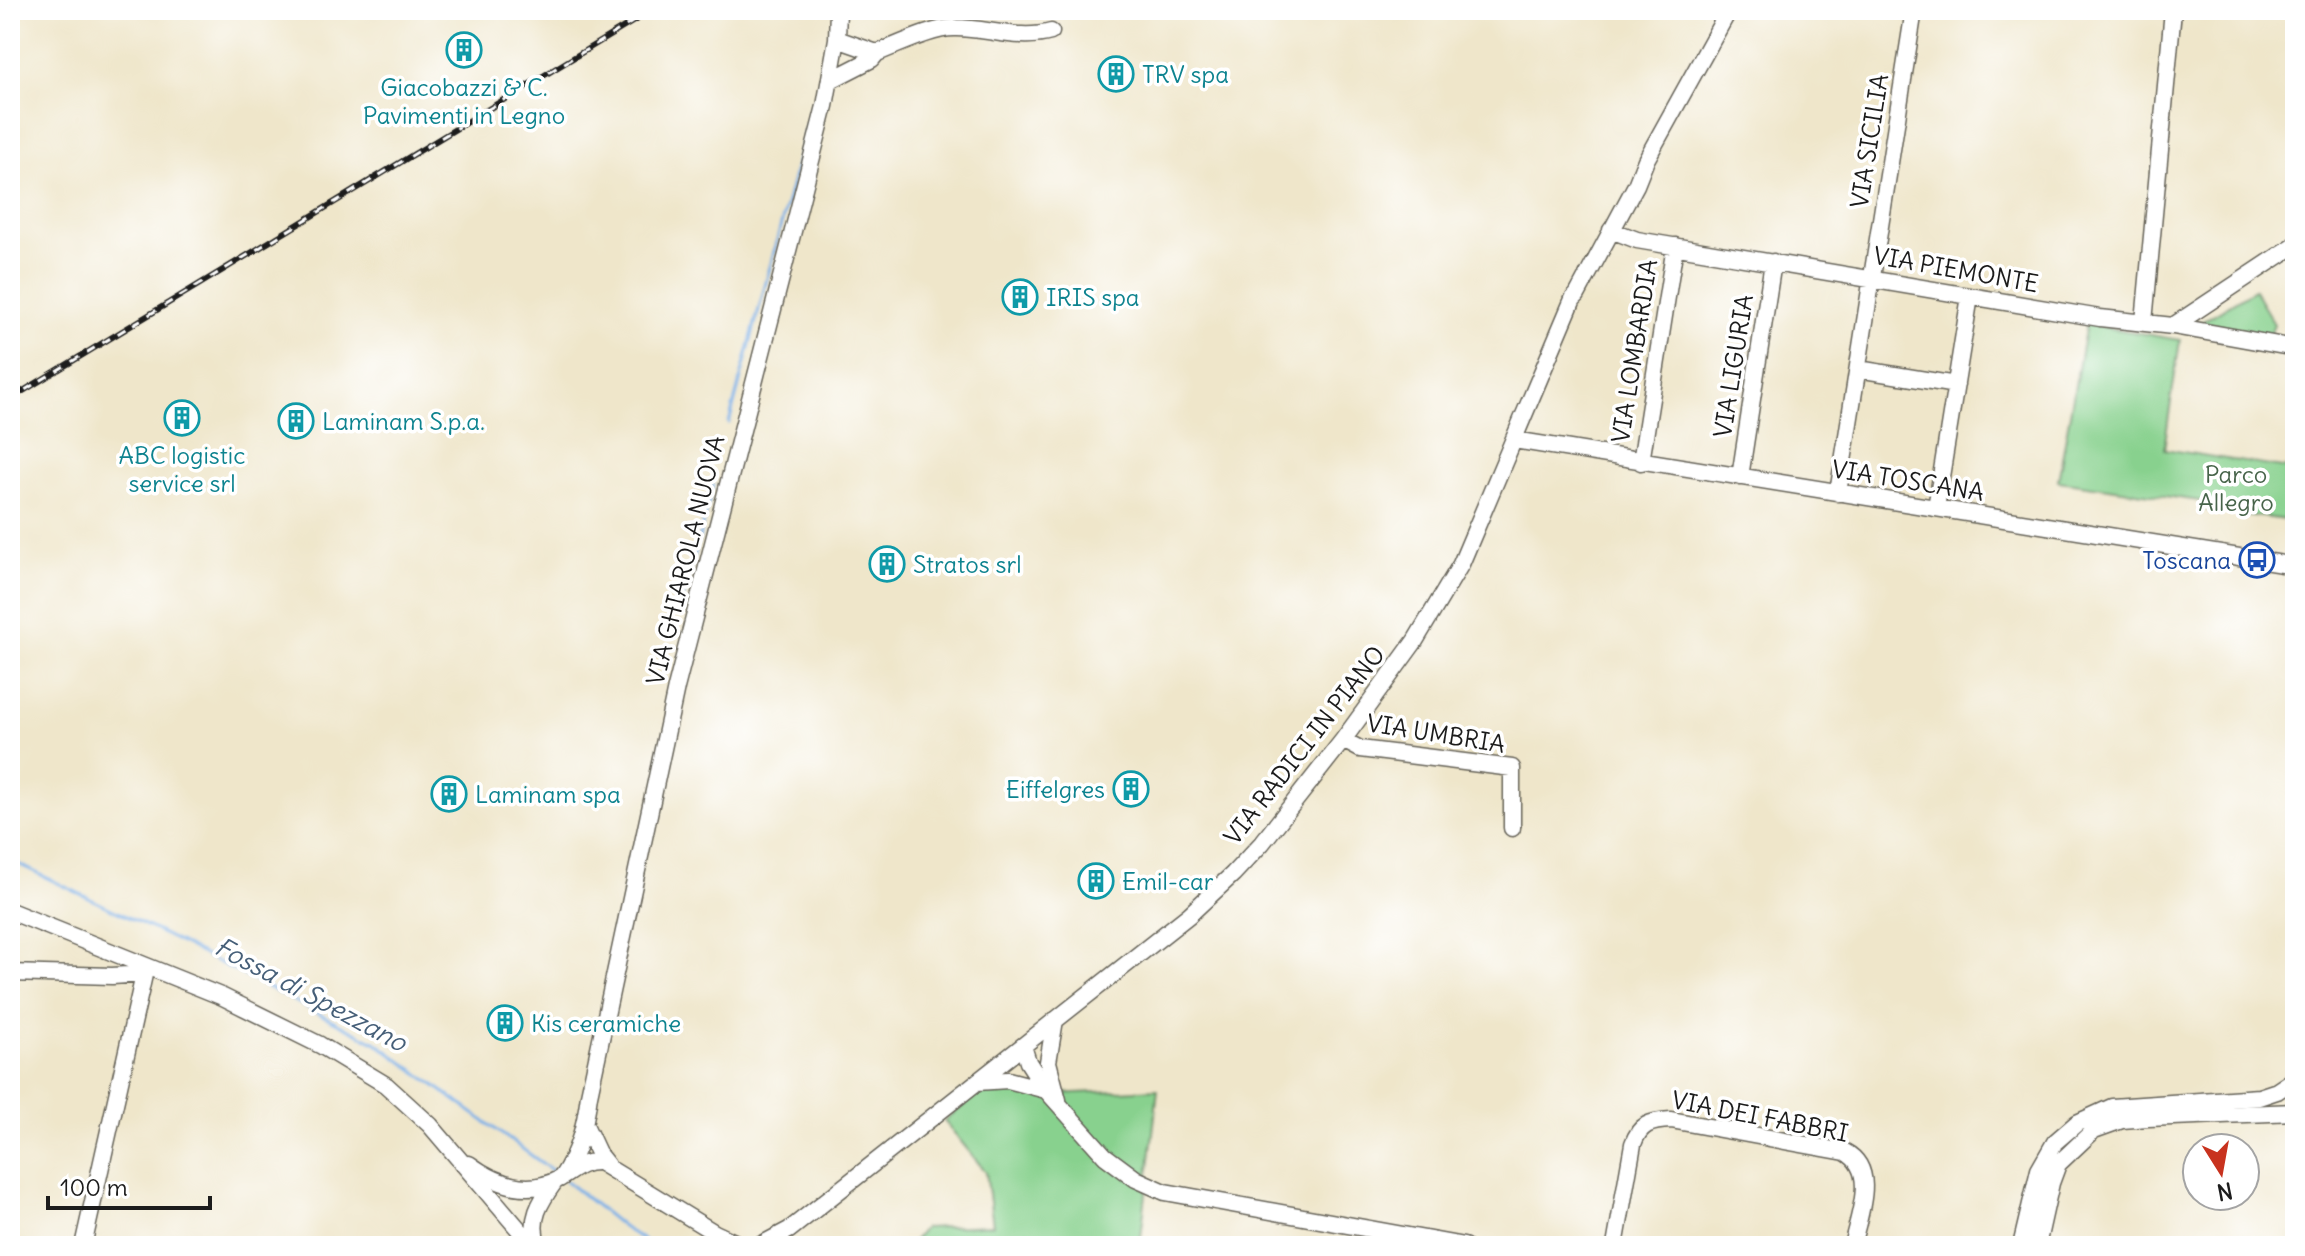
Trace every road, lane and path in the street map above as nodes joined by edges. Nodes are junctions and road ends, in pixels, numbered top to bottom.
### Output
1 (838, 10) edge
2 (1729, 10) edge
3 (1914, 10) edge
4 (2173, 10) edge
5 (1051, 32) dead end
6 (837, 39) junction
7 (877, 53) junction
8 (831, 80) junction
9 (1646, 160) junction
10 (1624, 186) junction
11 (1611, 230) junction
12 (1675, 246) junction
13 (2294, 247) edge
14 (1588, 253) junction
15 (1773, 262) junction
16 (1872, 279) junction
17 (1970, 296) junction
18 (1573, 299) junction
19 (2144, 322) junction
20 (2173, 326) junction
21 (2295, 348) edge
22 (1858, 369) junction
23 (1956, 385) junction
24 (1514, 440) junction
25 (1641, 462) junction
26 (1740, 477) junction
27 (1838, 493) junction
28 (1936, 508) junction
29 (2295, 566) edge
30 (1343, 740) junction
31 (1512, 828) dead end
32 (10, 911) edge
33 (145, 970) junction
34 (10, 973) edge
35 (1055, 1020) junction
36 (1023, 1046) junction
37 (1048, 1062) junction
38 (2295, 1079) edge
39 (976, 1082) junction
40 (1052, 1095) junction
41 (2295, 1112) edge
42 (585, 1125) junction
43 (455, 1153) junction
44 (574, 1164) junction
45 (607, 1165) junction
46 (553, 1183) junction
47 (715, 1233) junction
48 (778, 1240) edge
49 (83, 1246) edge
50 (536, 1246) edge
51 (729, 1246) edge
52 (743, 1246) edge
53 (759, 1246) edge
54 (1464, 1246) edge
55 (1615, 1246) edge
56 (1852, 1246) edge
57 (2021, 1246) edge
58 (2037, 1246) edge

1 - 6 street, VIA GHIAROLA NUOVA
2 - 9 street
3 - 16 street, VIA SICILIA
4 - 19 street
5 - 7 street
6 - 7 street
6 - 8 street, VIA GHIAROLA NUOVA
7 - 8 street
8 - 42 street, VIA GHIAROLA NUOVA
9 - 10 street
9 - 11 street
10 - 11 street
10 - 14 street
11 - 12 street, VIA PIEMONTE
11 - 14 street
11 - 18 street
12 - 15 street, VIA PIEMONTE
12 - 25 street, VIA LOMBARDIA
13 - 20 street
14 - 18 street
15 - 16 street, VIA PIEMONTE
15 - 26 street, VIA LIGURIA
16 - 17 street, VIA PIEMONTE
16 - 22 street, VIA SICILIA
17 - 19 street, VIA PIEMONTE
17 - 23 street
18 - 24 street, VIA RADICI IN PIANO
19 - 20 street, VIA PIEMONTE
20 - 21 street, VIA PIEMONTE
22 - 23 street
22 - 27 street, VIA SICILIA
23 - 28 street
24 - 25 street, VIA TOSCANA
24 - 30 street, VIA RADICI IN PIANO
25 - 26 street, VIA TOSCANA
26 - 27 street, VIA TOSCANA
27 - 28 street, VIA TOSCANA
28 - 29 street, VIA TOSCANA
30 - 31 street, VIA UMBRIA
30 - 35 street, VIA RADICI IN PIANO
32 - 33 street
33 - 34 street
33 - 43 street
33 - 49 street
35 - 36 street, VIA RADICI IN PIANO
35 - 37 street
36 - 37 street
36 - 39 street, VIA RADICI IN PIANO
36 - 40 street
37 - 40 street
38 - 57 street
39 - 40 street
39 - 48 street, VIA RADICI IN PIANO
40 - 54 street
41 - 58 street
42 - 44 street, VIA GHIAROLA NUOVA
42 - 45 street
43 - 46 street
43 - 50 street
44 - 45 street
44 - 46 street, VIA GHIAROLA NUOVA
45 - 47 street
46 - 50 street, VIA GHIAROLA NUOVA
47 - 51 street
47 - 52 street
48 - 53 street, VIA RADICI IN PIANO
55 - 56 street, VIA DEI FABBRI

